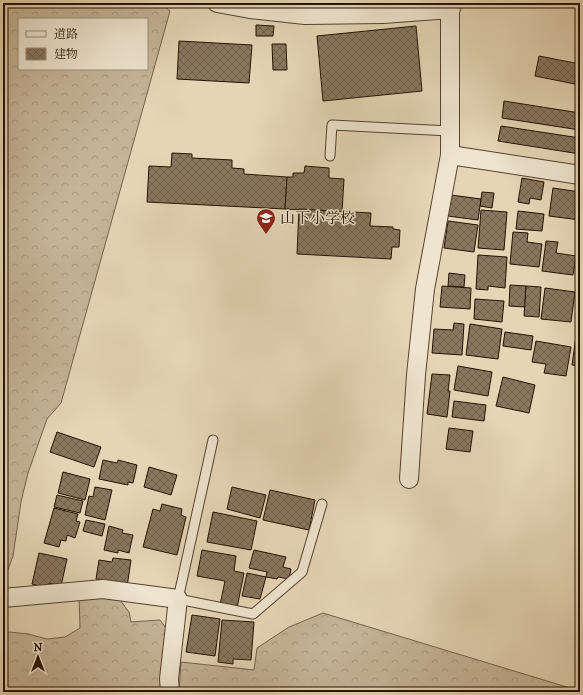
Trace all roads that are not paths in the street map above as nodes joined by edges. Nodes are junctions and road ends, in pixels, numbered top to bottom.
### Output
1 (217, 3) edge
2 (450, 6) edge
3 (450, 131) junction
4 (450, 155) junction
5 (330, 156) dead end
6 (580, 175) edge
7 (213, 440) dead end
8 (409, 479) dead end
9 (322, 504) dead end
10 (3, 598) edge
11 (178, 600) junction
12 (170, 692) edge

1 - 2 street
2 - 3 street
3 - 4 street
3 - 5 lane
4 - 6 street
4 - 8 street
7 - 11 lane
9 - 11 lane
10 - 11 street
11 - 12 street

